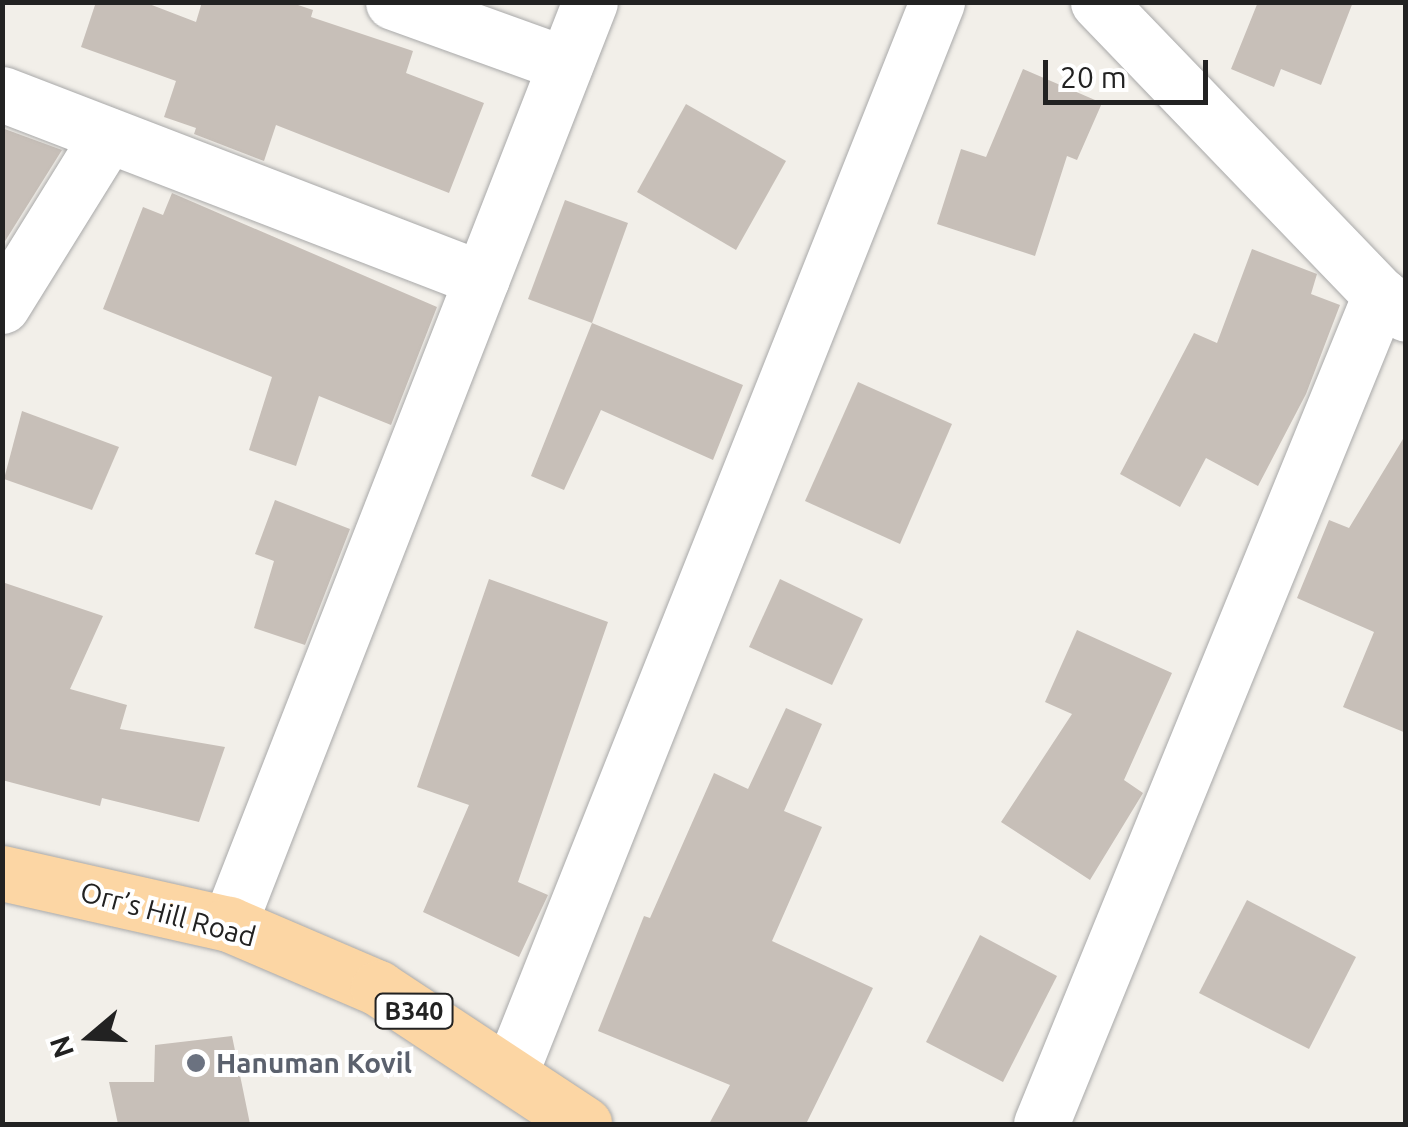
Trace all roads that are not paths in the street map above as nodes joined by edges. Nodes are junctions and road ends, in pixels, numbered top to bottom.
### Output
1 (393, 2) edge
2 (590, 2) edge
3 (936, 2) edge
4 (1098, 2) edge
5 (566, 64) junction
6 (2, 94) edge
7 (108, 135) junction
8 (482, 278) junction
9 (1392, 304) edge
10 (2, 306) edge
11 (2, 873) edge
12 (230, 924) junction
13 (511, 1071) junction
14 (584, 1124) edge
15 (1041, 1124) edge

1 - 5 street
2 - 5 street
3 - 13 street
4 - 9 street
5 - 8 street
6 - 7 street
7 - 8 street
7 - 10 street
8 - 12 street
9 - 15 street
11 - 12 main road, Orr’s Hill Road / B340
12 - 13 main road, Orr’s Hill Road / B340
13 - 14 main road, Orr’s Hill Road / B340

